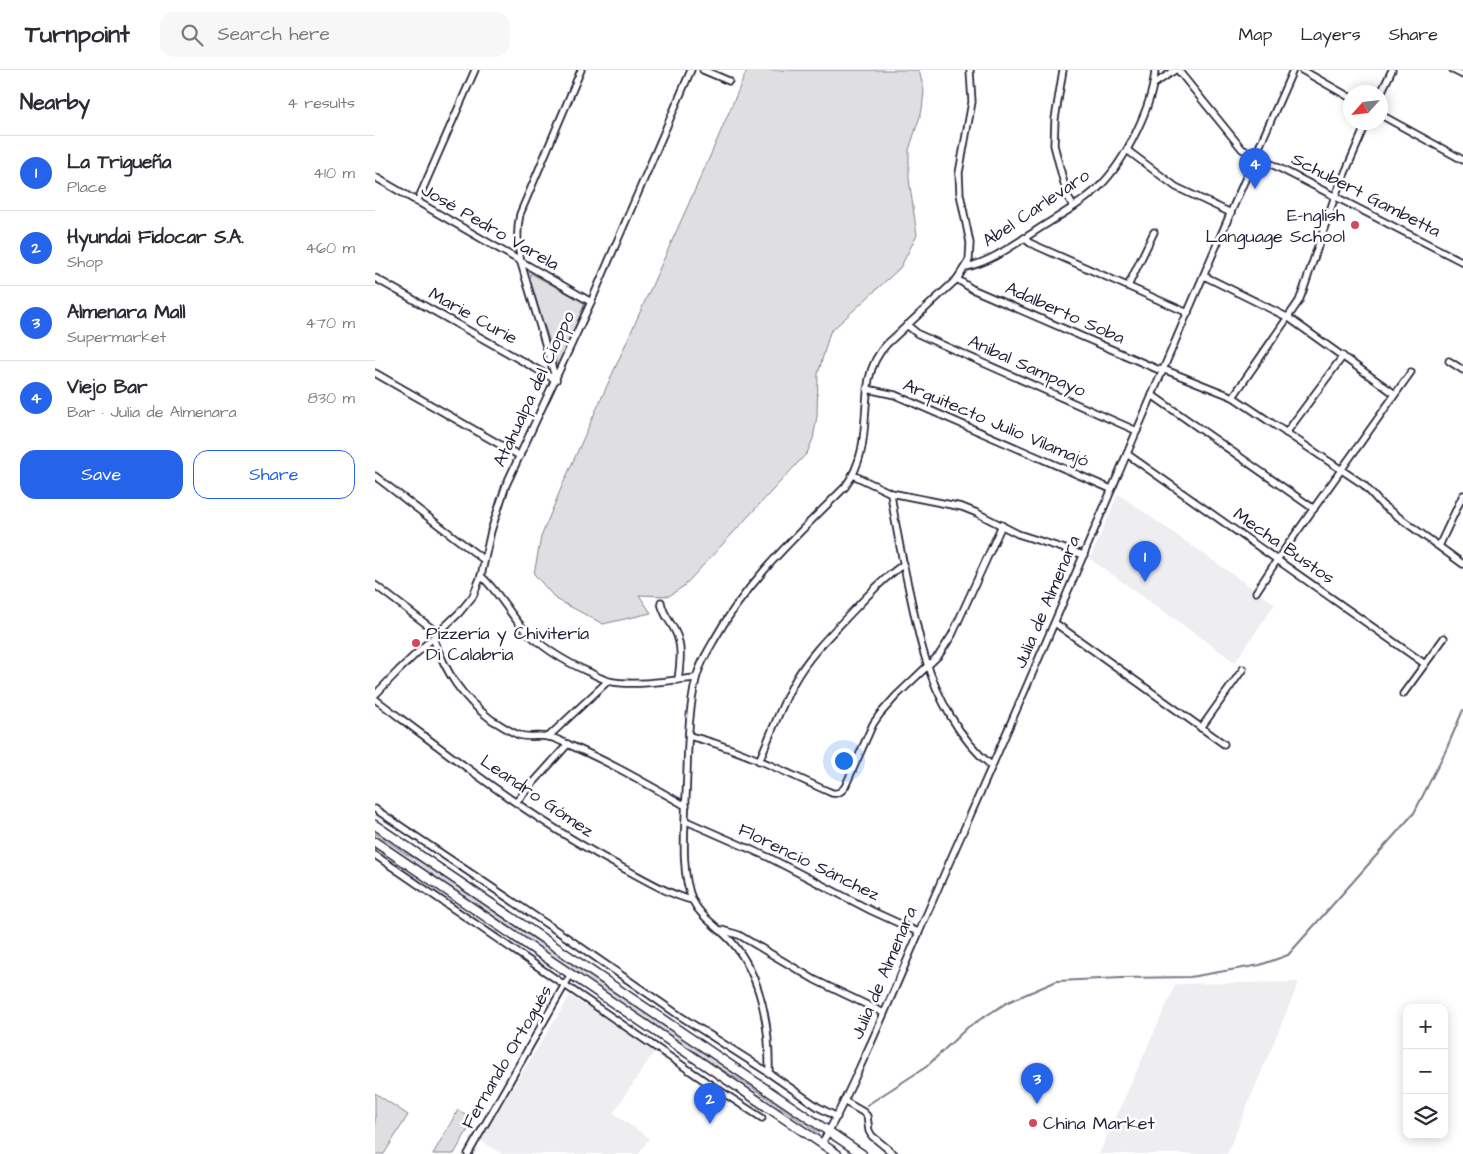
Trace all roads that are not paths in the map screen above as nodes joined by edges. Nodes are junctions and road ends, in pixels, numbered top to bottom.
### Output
1 (475, 70) edge
2 (581, 70) edge
3 (691, 70) edge
4 (703, 70) edge
5 (970, 70) edge
6 (1063, 70) edge
7 (1155, 70) edge
8 (1176, 70) edge
9 (1293, 70) edge
10 (1302, 70) edge
11 (1392, 70) edge
12 (1453, 70) edge
13 (1463, 76) edge
14 (729, 81) dead end
15 (1154, 84) junction
16 (1385, 85) edge
17 (1343, 93) edge
18 (1388, 119) edge
19 (1364, 130) edge
20 (1127, 150) junction
21 (1255, 156) junction
22 (1463, 160) edge
23 (375, 177) edge
24 (1335, 196) junction
25 (417, 202) junction
26 (1073, 206) junction
27 (1231, 213) junction
28 (1154, 232) dead end
29 (1024, 238) junction
30 (521, 262) junction
31 (1463, 262) edge
32 (966, 267) junction
33 (1204, 276) junction
34 (375, 278) edge
35 (957, 278) junction
36 (1128, 286) junction
37 (591, 302) junction
38 (1188, 313) junction
39 (1289, 318) junction
40 (907, 325) junction
41 (1343, 356) junction
42 (1449, 361) dead end
43 (1163, 370) junction
44 (1463, 370) edge
45 (1411, 372) dead end
46 (375, 373) edge
47 (556, 380) junction
48 (867, 388) junction
49 (1152, 394) junction
50 (1395, 394) junction
51 (1233, 396) junction
52 (1137, 431) junction
53 (1287, 433) junction
54 (1127, 454) junction
55 (520, 456) junction
56 (1342, 470) junction
57 (853, 475) junction
58 (375, 476) edge
59 (1111, 489) junction
60 (891, 493) junction
61 (1463, 495) edge
62 (1314, 509) junction
63 (1001, 525) junction
64 (1439, 546) junction
65 (1083, 555) junction
66 (484, 560) junction
67 (1277, 560) junction
68 (904, 564) junction
69 (1463, 564) edge
70 (481, 576) junction
71 (375, 584) edge
72 (1256, 592) dead end
73 (661, 602) dead end
74 (1055, 623) junction
75 (436, 635) junction
76 (1444, 638) dead end
77 (1425, 664) junction
78 (928, 666) junction
79 (1243, 668) dead end
80 (696, 678) junction
81 (678, 680) junction
82 (608, 681) junction
83 (1403, 694) dead end
84 (375, 697) edge
85 (1201, 728) junction
86 (689, 736) junction
87 (548, 737) junction
88 (568, 744) junction
89 (1225, 744) dead end
90 (759, 761) junction
91 (992, 766) junction
92 (516, 802) junction
93 (686, 806) junction
94 (375, 809) edge
95 (686, 821) junction
96 (375, 825) edge
97 (375, 842) edge
98 (375, 855) edge
99 (693, 900) junction
100 (720, 929) junction
101 (918, 932) junction
102 (571, 974) junction
103 (565, 986) junction
104 (884, 1013) junction
105 (769, 1074) junction
106 (845, 1101) junction
107 (837, 1117) junction
108 (762, 1118) dead end
109 (829, 1131) junction
110 (821, 1143) junction
111 (468, 1154) edge
112 (837, 1154) edge
113 (862, 1154) edge
114 (894, 1154) edge

1 - 25 street
2 - 30 street
3 - 37 street, Atahualpa del Cioppo
4 - 14 street
5 - 32 street
6 - 26 street
7 - 15 street, Abel Carlevaro
8 - 15 street
8 - 21 street, Schubert Gambetta
9 - 21 street, Julia de Almenara
10 - 17 street
11 - 16 street
12 - 13 street
15 - 20 street, Abel Carlevaro
18 - 22 street
19 - 24 street
20 - 26 street, Abel Carlevaro
20 - 27 street
21 - 24 street, Schubert Gambetta
21 - 27 street, Julia de Almenara
23 - 25 street, José Pedro Varela
24 - 31 street, Schubert Gambetta
24 - 39 street
25 - 30 street, José Pedro Varela
26 - 29 street, Abel Carlevaro
27 - 33 street, Julia de Almenara
28 - 36 street
29 - 32 street, Abel Carlevaro
29 - 36 street
30 - 37 street, José Pedro Varela
30 - 47 street
32 - 35 street
33 - 38 street, Julia de Almenara
33 - 39 street
34 - 47 street, Marie Curie
35 - 40 street
35 - 43 street, Adalberto Soba
36 - 38 street
37 - 47 street, Atahualpa del Cioppo
38 - 43 street, Julia de Almenara
39 - 41 street
39 - 51 street
40 - 48 street
40 - 52 street, Anibal Sampayo
41 - 50 street
41 - 53 street
42 - 44 street
43 - 49 street, Julia de Almenara
43 - 51 street, Adalberto Soba
45 - 50 street
46 - 55 street
47 - 55 street, Atahualpa del Cioppo
48 - 57 street
48 - 59 street, Arquitecto Julio Vilamajó
49 - 52 street, Julia de Almenara
49 - 62 street
50 - 56 street
51 - 53 street, Adalberto Soba
52 - 54 street, Julia de Almenara
53 - 56 street, Adalberto Soba
54 - 59 street, Julia de Almenara
54 - 67 street, Mecha Bustos
55 - 66 street, Atahualpa del Cioppo
56 - 62 street
56 - 64 street, Adalberto Soba
57 - 60 street
57 - 80 street
58 - 66 street
59 - 65 street, Julia de Almenara
60 - 63 street
60 - 68 street
61 - 64 street
62 - 67 street
63 - 65 street
63 - 78 street
64 - 69 street, Adalberto Soba
65 - 74 street, Julia de Almenara
66 - 70 street, Atahualpa del Cioppo
67 - 72 street
67 - 77 street, Mecha Bustos
68 - 78 street
68 - 90 street
70 - 75 street, Atahualpa del Cioppo
70 - 82 street
71 - 75 street
73 - 81 street
74 - 85 street
74 - 91 street, Julia de Almenara
75 - 84 street, Atahualpa del Cioppo
75 - 87 street
76 - 77 street
77 - 83 street
78 - 90 street
78 - 91 street
79 - 85 street
80 - 81 street
80 - 86 street
81 - 82 street
82 - 87 street
84 - 92 street, Leandro Gómez
85 - 89 street
86 - 90 street
86 - 93 street
87 - 88 street
88 - 92 street
88 - 93 street
91 - 101 street, Julia de Almenara
92 - 99 street, Leandro Gómez
93 - 95 street
94 - 105 street
95 - 99 street
95 - 101 street, Florencio Sánchez
96 - 109 highway
97 - 102 highway
98 - 103 street
99 - 100 street
100 - 104 street
100 - 105 street
101 - 104 street, Julia de Almenara
102 - 103 street, Fernando Ortogués
102 - 110 highway
103 - 108 street
103 - 111 street, Fernando Ortogués
104 - 106 street, Julia de Almenara
105 - 107 street
106 - 107 street, Julia de Almenara
106 - 114 street
107 - 109 street, Julia de Almenara
109 - 110 street, Julia de Almenara
109 - 113 highway
110 - 112 highway

